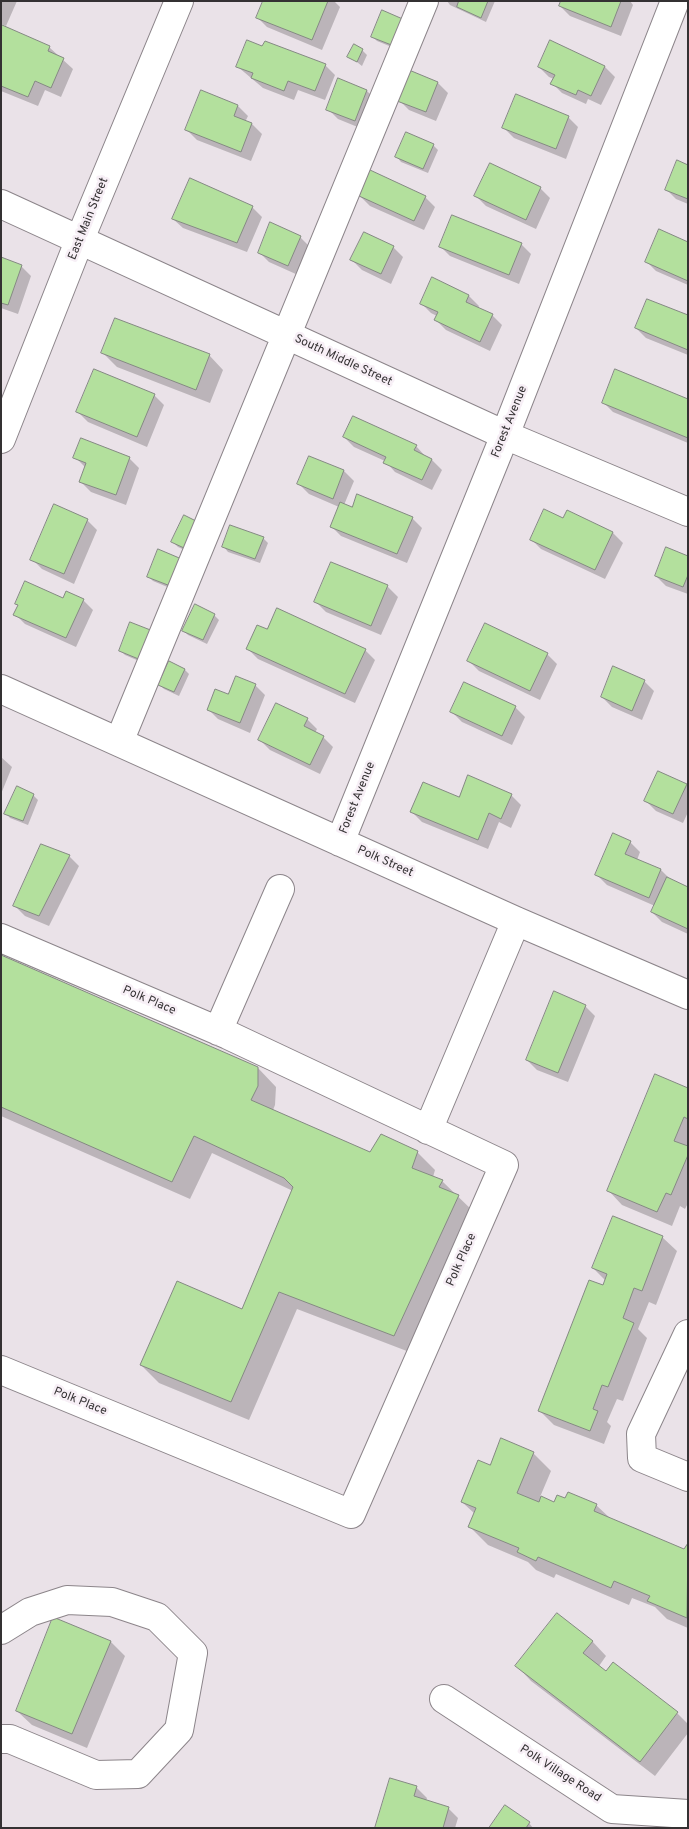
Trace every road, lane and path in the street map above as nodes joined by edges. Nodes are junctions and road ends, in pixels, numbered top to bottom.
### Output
1 (179, 1) edge
2 (424, 1) edge
3 (675, 1) edge
4 (1, 204) edge
5 (80, 239) junction
6 (288, 335) junction
7 (505, 435) junction
8 (1, 439) edge
9 (688, 512) edge
10 (1, 689) edge
11 (119, 742) junction
12 (340, 842) junction
13 (280, 889) dead end
14 (516, 921) junction
15 (1, 938) edge
16 (688, 995) edge
17 (218, 1031) junction
18 (428, 1130) junction
19 (688, 1334) edge
20 (1, 1370) edge
21 (688, 1477) edge
22 (1, 1630) edge
23 (444, 1699) dead end
24 (1, 1738) edge
25 (688, 1814) edge

1 - 5 street, East Main Street
2 - 6 street
3 - 7 street, Forest Avenue
4 - 5 street, South Middle Street
5 - 6 street, South Middle Street
5 - 8 street, East Main Street
6 - 7 street, South Middle Street
6 - 11 street
7 - 9 street, South Middle Street
7 - 12 street, Forest Avenue
10 - 11 street, Polk Street
11 - 12 street, Polk Street
12 - 14 street, Polk Street
13 - 17 street
14 - 16 street, Polk Street
14 - 18 street
15 - 17 street, Polk Place
17 - 18 street, Polk Place
18 - 20 street, Polk Place
19 - 21 street
22 - 24 street
23 - 25 street, Polk Village Road

